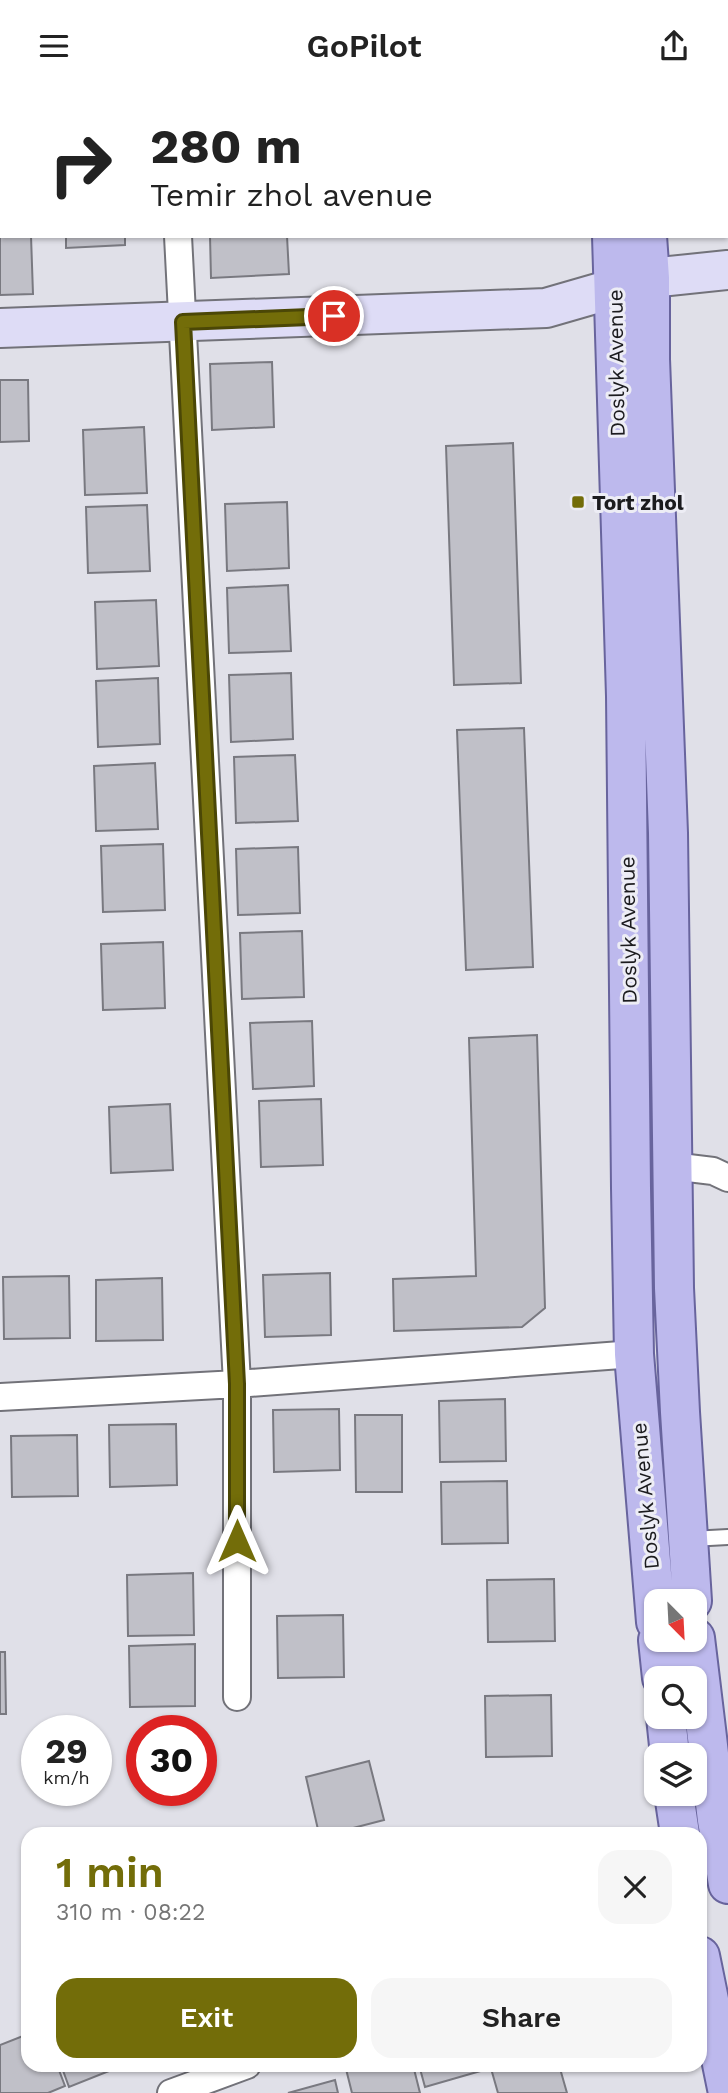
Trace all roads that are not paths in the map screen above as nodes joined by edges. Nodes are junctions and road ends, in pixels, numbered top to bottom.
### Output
1 (178, 238) edge
2 (613, 238) edge
3 (646, 238) edge
4 (728, 269) edge
5 (632, 283) junction
6 (183, 322) junction
7 (0, 328) edge
8 (672, 1166) junction
9 (728, 1178) edge
10 (634, 1354) junction
11 (237, 1384) junction
12 (0, 1397) edge
13 (728, 1537) edge
14 (688, 1539) junction
15 (653, 1589) edge
16 (691, 1589) edge
17 (697, 1652) edge
18 (237, 1697) dead end
19 (676, 1806) edge
20 (679, 1827) edge
21 (728, 1884) edge
22 (707, 1990) edge
23 (228, 2072) edge
24 (171, 2093) edge
25 (728, 2093) edge

1 - 6 street
2 - 5 main road, Doslyk Avenue
3 - 5 main road, Doslyk Avenue
4 - 5 street
5 - 6 street
5 - 8 main road, Doslyk Avenue
5 - 10 main road, Doslyk Avenue
6 - 7 street
6 - 11 street
8 - 9 street
8 - 14 main road, Doslyk Avenue
10 - 11 street
10 - 15 main road, Doslyk Avenue
11 - 12 street
11 - 18 street
13 - 14 lane
14 - 16 main road, Doslyk Avenue
17 - 21 main road
19 - 20 main road
22 - 25 main road
23 - 24 street

